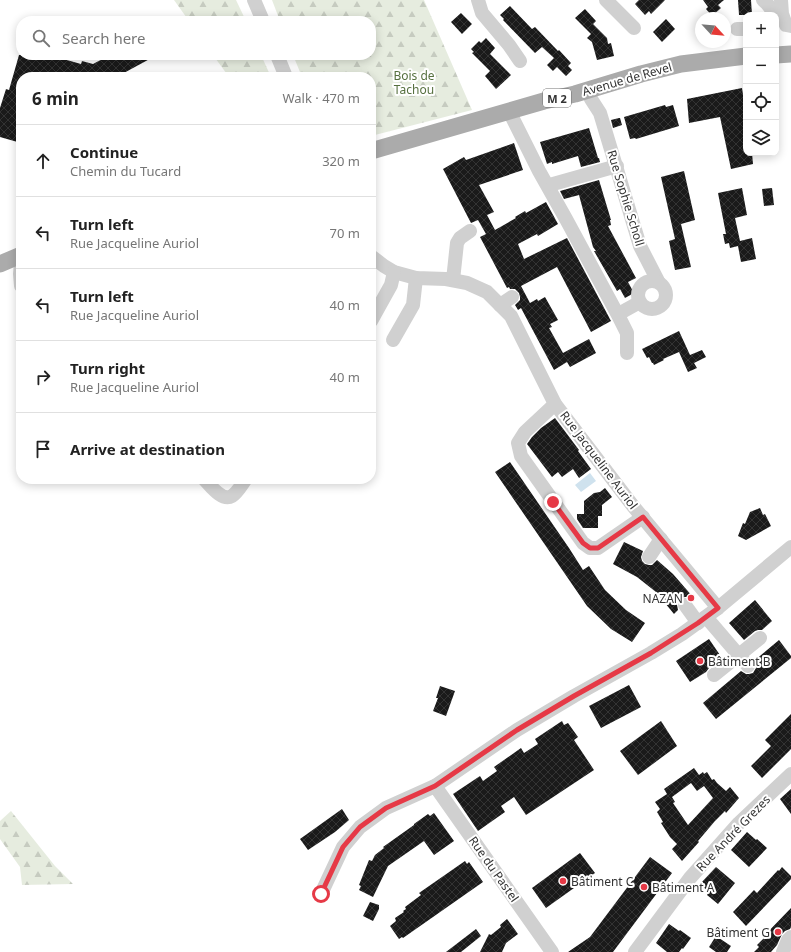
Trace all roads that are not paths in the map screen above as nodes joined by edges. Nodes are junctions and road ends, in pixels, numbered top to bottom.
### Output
1 (254, 0) edge
2 (478, 0) edge
3 (606, 0) edge
4 (763, 0) edge
5 (781, 0) edge
6 (772, 12) edge
7 (261, 16) edge
8 (791, 26) edge
9 (634, 28) dead end
10 (791, 54) edge
11 (779, 55) edge
12 (743, 56) edge
13 (279, 60) edge
14 (520, 61) dead end
15 (284, 72) edge
16 (594, 88) junction
17 (509, 111) junction
18 (376, 150) edge
19 (617, 166) junction
20 (552, 184) dead end
21 (470, 231) dead end
22 (16, 257) edge
23 (376, 260) edge
24 (0, 264) edge
25 (394, 272) junction
26 (416, 278) junction
27 (453, 280) junction
28 (658, 281) junction
29 (512, 297) dead end
30 (640, 302) junction
31 (500, 305) junction
32 (376, 312) edge
33 (622, 312) dead end
34 (393, 340) dead end
35 (627, 353) dead end
36 (555, 404) junction
37 (209, 484) edge
38 (242, 484) edge
39 (643, 517) junction
40 (661, 539) junction
41 (791, 547) edge
42 (649, 557) dead end
43 (685, 605) dead end
44 (718, 608) junction
45 (702, 620) junction
46 (760, 638) dead end
47 (744, 660) junction
48 (714, 675) dead end
49 (791, 774) edge
50 (435, 786) junction
51 (321, 894) dead end
52 (791, 937) edge
53 (552, 952) edge
54 (635, 952) edge
55 (783, 952) edge

1 - 7 street
2 - 14 street
3 - 9 street
4 - 6 street
5 - 8 street
10 - 11 main road
12 - 16 main road, Avenue de Revel / M 2
13 - 15 street
16 - 17 main road, Avenue de Revel / M 2
16 - 19 street, Rue Sophie Scholl
17 - 18 main road, Avenue de Revel / M 2
17 - 35 street
19 - 20 street
19 - 28 street, Rue Sophie Scholl
21 - 27 street
22 - 24 main road
23 - 25 street, Rue Jacqueline Auriol
25 - 26 street, Rue Jacqueline Auriol
25 - 32 street
26 - 27 street, Rue Jacqueline Auriol
26 - 34 street
27 - 31 street, Rue Jacqueline Auriol
28 - 30 street
28 - 30 street, Rue Sophie Scholl
29 - 31 street
30 - 33 street
31 - 36 street, Rue Jacqueline Auriol
36 - 39 street, Rue Jacqueline Auriol
36 - 39 street, Rue Jacqueline Auriol
37 - 38 street
39 - 40 street, Rue Jacqueline Auriol
40 - 42 street
40 - 44 street, Rue Jacqueline Auriol
41 - 44 street
43 - 45 street
44 - 45 street
45 - 47 street
45 - 50 street
46 - 47 street
47 - 48 street
49 - 54 street, Rue André Grezes
50 - 51 street
50 - 53 street, Rue du Pastel
52 - 55 street

